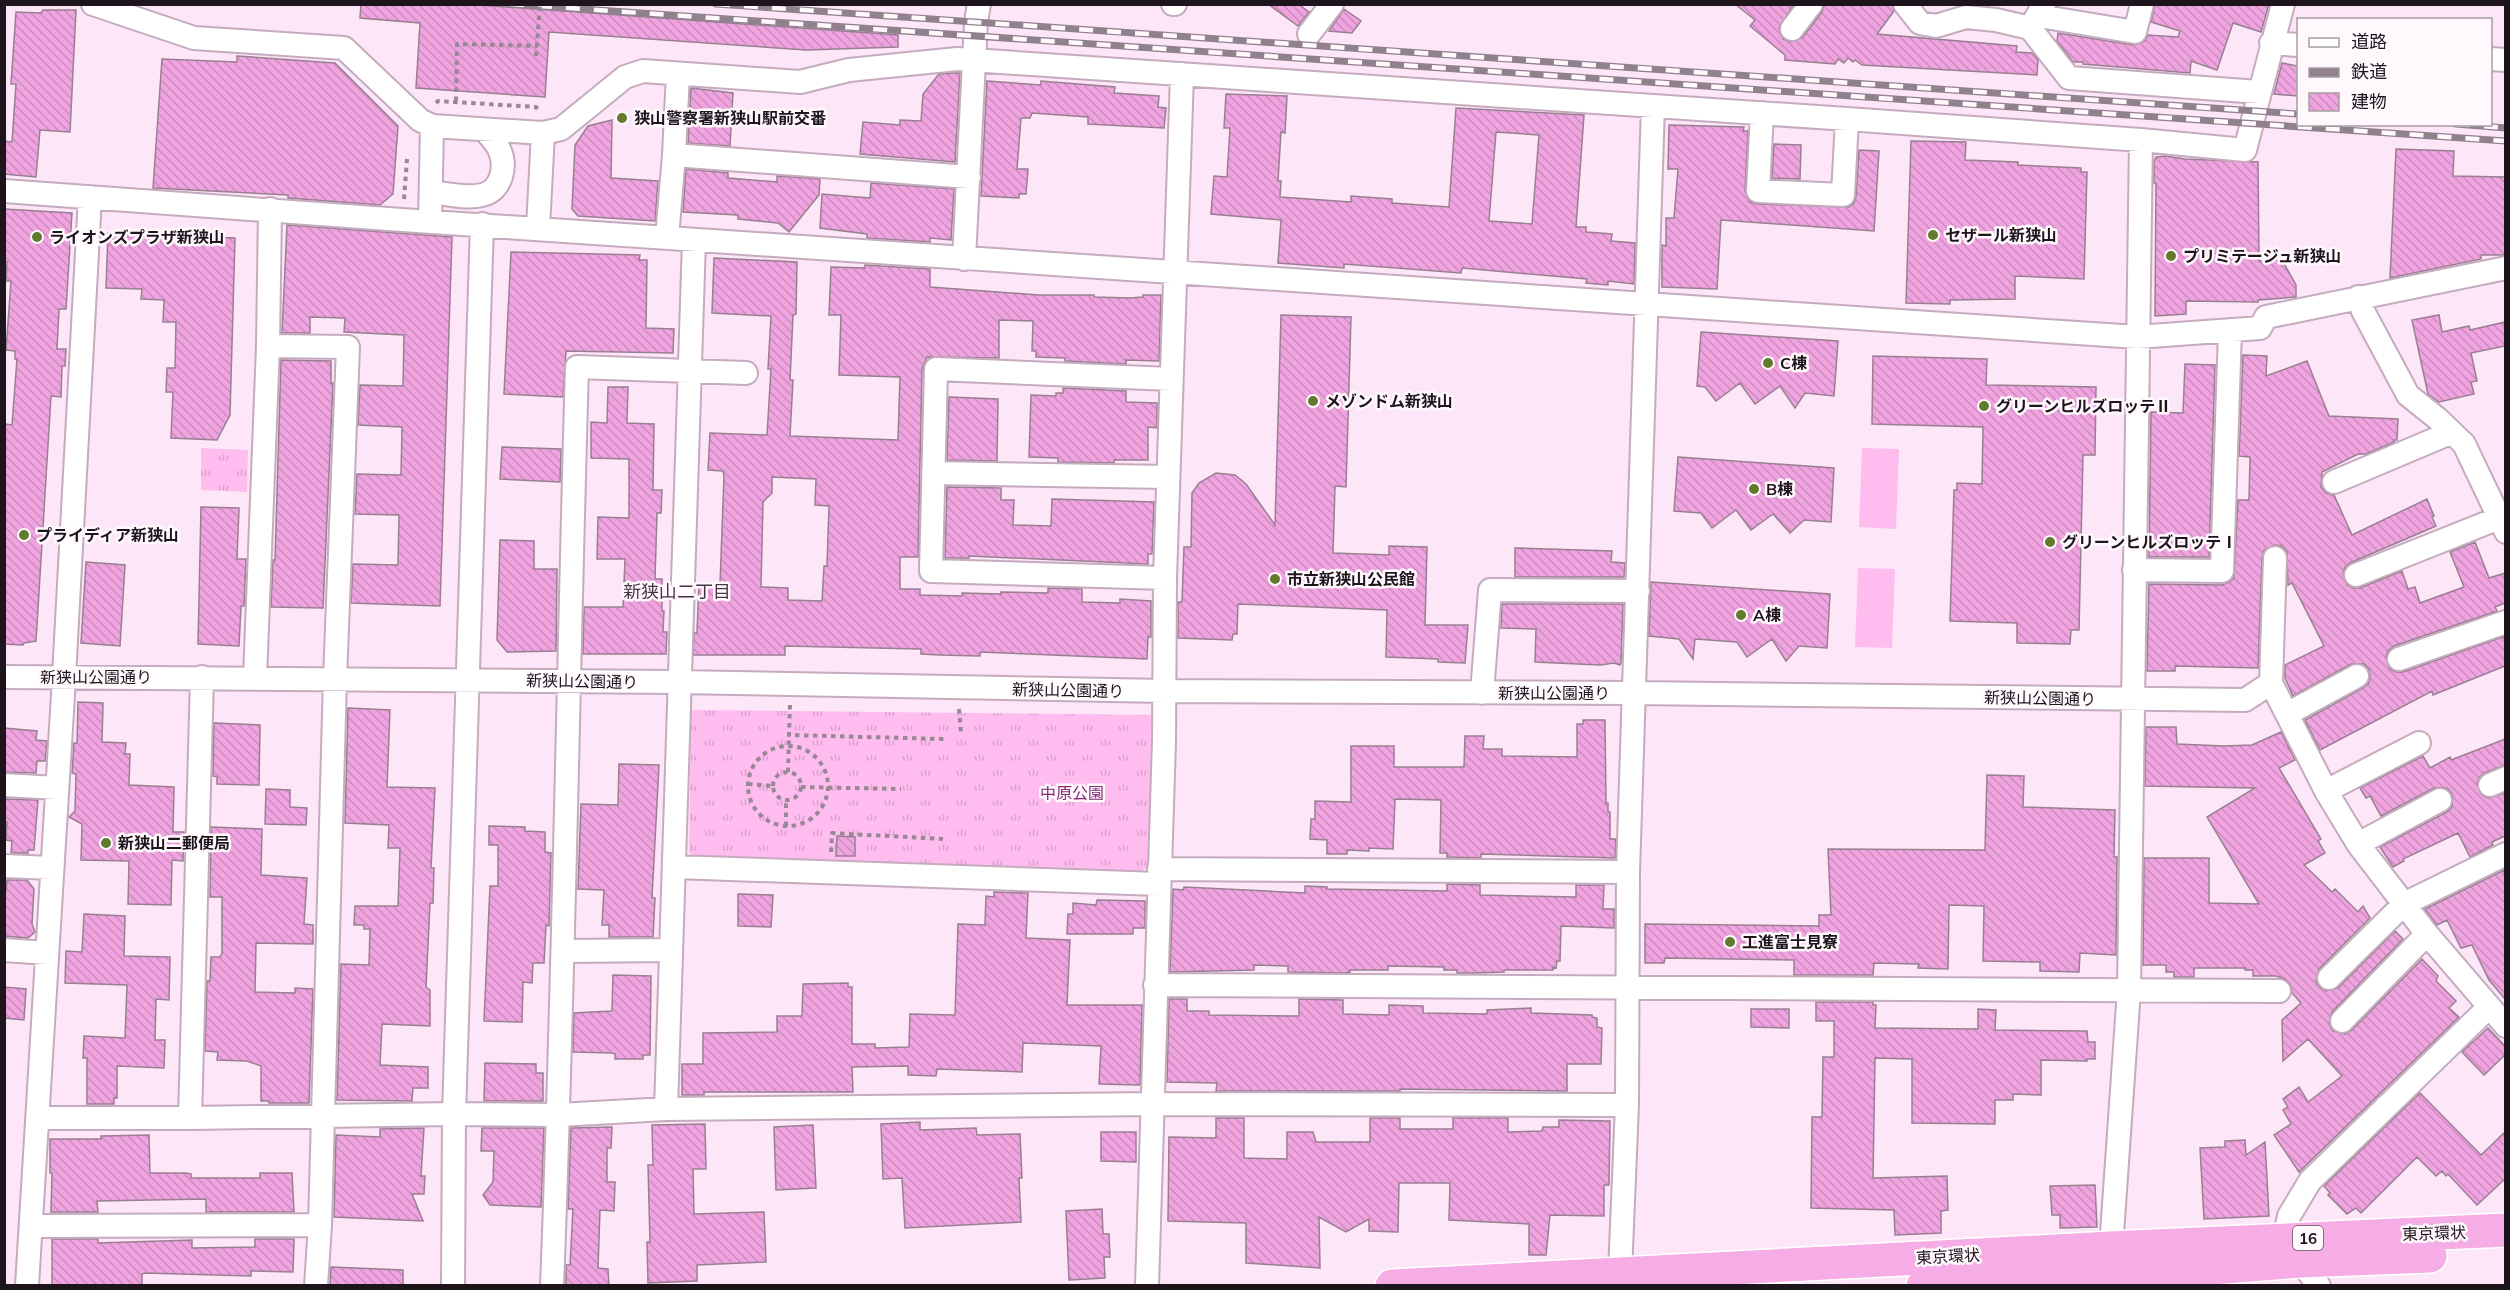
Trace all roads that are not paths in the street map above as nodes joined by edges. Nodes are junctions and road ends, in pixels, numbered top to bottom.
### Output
1 (93, 4) edge
2 (979, 4) edge
3 (1332, 4) edge
4 (1811, 4) edge
5 (1905, 4) edge
6 (2142, 4) edge
7 (2283, 4) edge
8 (2038, 16) edge
9 (1792, 29) dead end
10 (1309, 34) dead end
11 (2271, 43) junction
12 (2297, 45) edge
13 (975, 60) junction
14 (678, 74) junction
15 (1182, 74) junction
16 (2259, 92) junction
17 (1653, 105) junction
18 (1762, 113) junction
19 (1847, 119) junction
20 (432, 126) junction
21 (484, 130) junction
22 (543, 133) junction
23 (2141, 140) junction
24 (674, 155) junction
25 (969, 177) junction
26 (4, 191) edge
27 (431, 192) junction
28 (90, 197) junction
29 (270, 209) junction
30 (430, 222) junction
31 (482, 224) junction
32 (538, 228) junction
33 (667, 237) junction
34 (694, 240) junction
35 (964, 259) junction
36 (2505, 268) edge
37 (1176, 272) junction
38 (2358, 297) junction
39 (1646, 304) junction
40 (2230, 330) junction
41 (2137, 337) junction
42 (268, 346) junction
43 (689, 371) junction
44 (746, 373) dead end
45 (1171, 379) junction
46 (2450, 433) junction
47 (933, 473) junction
48 (1168, 477) junction
49 (2334, 482) dead end
50 (2502, 525) edge
51 (2275, 558) dead end
52 (2134, 570) junction
53 (2356, 575) dead end
54 (1165, 578) junction
55 (1638, 591) junction
56 (2505, 622) edge
57 (2399, 659) dead end
58 (2357, 676) dead end
59 (4, 677) edge
60 (202, 677) junction
61 (63, 678) junction
62 (255, 678) junction
63 (335, 679) junction
64 (470, 680) junction
65 (568, 680) junction
66 (678, 682) junction
67 (2271, 683) junction
68 (1165, 692) junction
69 (1482, 693) junction
70 (1635, 693) junction
71 (2132, 699) junction
72 (2287, 714) junction
73 (2419, 743) dead end
74 (4, 785) edge
75 (57, 788) junction
76 (2326, 791) junction
77 (2440, 800) dead end
78 (2358, 844) junction
79 (2505, 854) edge
80 (4, 866) edge
81 (675, 867) junction
82 (52, 868) junction
83 (1628, 872) junction
84 (1159, 876) junction
85 (2404, 904) junction
86 (2427, 934) junction
87 (4, 950) edge
88 (671, 950) junction
89 (563, 951) junction
90 (47, 953) junction
91 (2329, 978) dead end
92 (1155, 985) junction
93 (1627, 988) junction
94 (2129, 990) junction
95 (2279, 992) dead end
96 (2489, 1007) junction
97 (2342, 1020) dead end
98 (2505, 1026) edge
99 (1153, 1104) junction
100 (1627, 1105) junction
101 (666, 1109) junction
102 (454, 1114) junction
103 (559, 1115) junction
104 (322, 1116) junction
105 (38, 1118) junction
106 (190, 1118) junction
107 (31, 1226) junction
108 (320, 1226) junction
109 (2505, 1230) edge
110 (2111, 1248) junction
111 (2505, 1252) edge
112 (2301, 1262) edge
113 (1620, 1273) junction
114 (2085, 1282) edge
115 (27, 1286) edge
116 (316, 1286) edge
117 (453, 1286) edge
118 (552, 1286) edge
119 (1147, 1286) edge
120 (1392, 1286) edge
121 (1923, 1286) edge

1 - 20 street
2 - 13 street
3 - 10 street
4 - 9 street
5 - 8 street
6 - 8 street
7 - 11 street
8 - 16 street
11 - 12 street
11 - 16 street
13 - 14 street
13 - 15 street
13 - 25 street
14 - 22 street
14 - 24 street
15 - 17 street
15 - 37 street
16 - 23 street
17 - 18 street
17 - 39 street
18 - 19 street
18 - 19 street
19 - 23 street
20 - 21 street
20 - 27 street
21 - 22 street
21 - 27 street
22 - 32 street
23 - 41 street
24 - 25 street
24 - 33 street
25 - 35 street
26 - 28 street
27 - 30 street
28 - 29 street
28 - 61 street
29 - 30 street
29 - 42 street
30 - 31 street
31 - 32 street
31 - 64 street
32 - 33 street
33 - 34 street
34 - 35 street
34 - 43 street
35 - 37 street
36 - 38 street
37 - 39 street
37 - 45 street
38 - 40 street
38 - 46 street
39 - 41 street
39 - 55 street
40 - 41 street
40 - 52 street
41 - 52 street
42 - 62 street
42 - 63 street
43 - 44 street
43 - 65 street
43 - 66 street
45 - 47 street
45 - 48 street
46 - 49 street
46 - 50 street
47 - 48 street
47 - 54 street
48 - 54 street
50 - 53 street
51 - 67 street
52 - 71 street
54 - 68 street
55 - 69 street
55 - 70 street
56 - 57 street
58 - 72 street
59 - 61 street, 新狭山公園通り
60 - 61 street, 新狭山公園通り
60 - 62 street, 新狭山公園通り
60 - 106 street
61 - 75 street
62 - 63 street, 新狭山公園通り
63 - 64 street, 新狭山公園通り
63 - 104 street
64 - 65 street, 新狭山公園通り
64 - 102 street
65 - 66 street, 新狭山公園通り
65 - 89 street
66 - 68 street, 新狭山公園通り
66 - 81 street
67 - 71 street, 新狭山公園通り
67 - 72 street
68 - 69 street, 新狭山公園通り
68 - 84 street
69 - 70 street, 新狭山公園通り
70 - 71 street, 新狭山公園通り
70 - 83 street
71 - 94 street
72 - 76 street
73 - 76 street
74 - 75 street
75 - 82 street
76 - 78 street
77 - 78 street
78 - 85 street
79 - 85 street
80 - 82 street
81 - 84 street
81 - 88 street
82 - 90 street
83 - 84 street
83 - 93 street
84 - 92 street
85 - 86 street
85 - 91 street
86 - 96 street
86 - 97 street
87 - 90 street
88 - 89 street
88 - 101 street
89 - 103 street
90 - 105 street
92 - 93 street
92 - 99 street
93 - 94 street
93 - 100 street
94 - 95 street
94 - 110 street
96 - 98 street
96 - 112 street
99 - 100 street
99 - 101 street
99 - 119 street
100 - 113 street
101 - 103 street
102 - 103 street
102 - 104 street
102 - 117 street
103 - 118 street
104 - 106 street
104 - 108 street
105 - 106 street
105 - 107 street
107 - 108 street
107 - 115 street
108 - 116 street
109 - 112 highway, 東京環状 / 16
110 - 112 highway, 東京環状 / 16
110 - 113 highway, 東京環状 / 16
110 - 114 street
111 - 112 highway, 東京環状 / 16
112 - 114 highway, 東京環状 / 16
113 - 120 highway, 東京環状 / 16
114 - 121 highway, 東京環状 / 16

